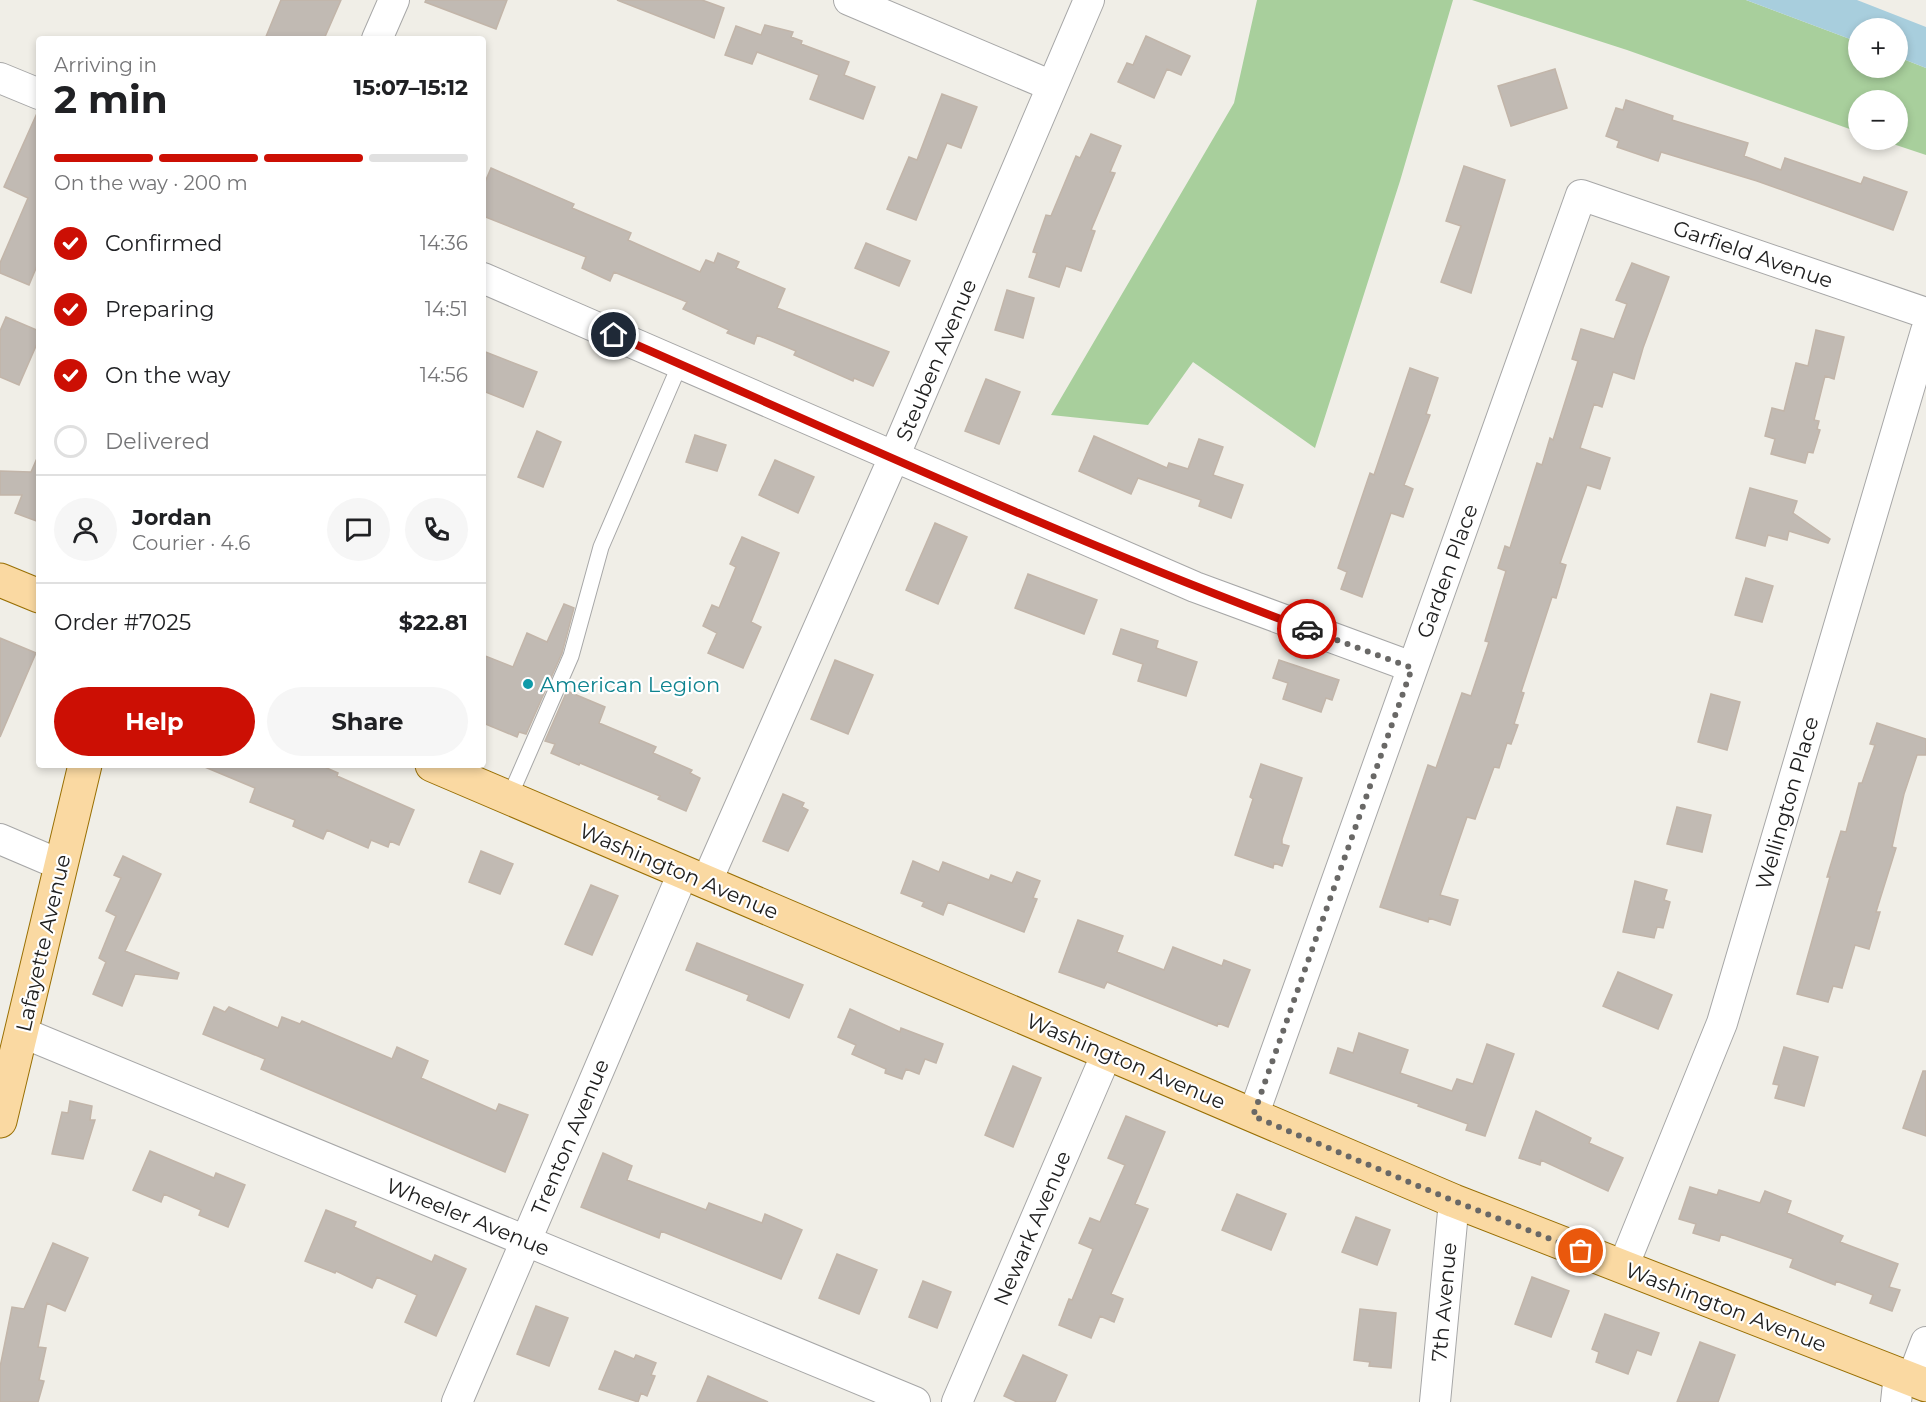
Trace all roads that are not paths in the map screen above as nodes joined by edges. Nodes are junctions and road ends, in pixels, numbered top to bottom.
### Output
1 (394, 0) edge
2 (849, 0) edge
3 (1089, 0) edge
4 (378, 36) edge
5 (0, 78) edge
6 (1052, 86) junction
7 (36, 93) edge
8 (1581, 195) joint
9 (486, 279) edge
10 (1926, 313) edge
11 (1926, 332) edge
12 (680, 364) junction
13 (894, 458) junction
14 (0, 580) edge
15 (36, 595) edge
16 (1412, 668) junction
17 (85, 768) edge
18 (439, 768) edge
19 (509, 798) junction
20 (0, 839) edge
21 (62, 865) junction
22 (694, 878) junction
23 (21, 1032) junction
24 (1107, 1053) junction
25 (1253, 1116) junction
26 (0, 1121) edge
27 (1454, 1201) junction
28 (526, 1241) junction
29 (1623, 1267) junction
30 (1926, 1342) edge
31 (1908, 1385) edge
32 (457, 1402) edge
33 (915, 1402) edge
34 (957, 1402) edge
35 (1435, 1402) edge

1 - 4 street
2 - 6 street
3 - 6 street, Steuben Avenue
5 - 7 street
6 - 13 street, Steuben Avenue
8 - 10 street, Garfield Avenue
8 - 16 street, Garden Place
9 - 12 street
11 - 29 street, Wellington Place
12 - 13 street
12 - 19 lane
13 - 16 street
13 - 22 street, Steuben Avenue
14 - 15 main road
16 - 25 street, Garden Place
17 - 21 main road, Lafayette Avenue
18 - 19 main road, Washington Avenue
19 - 22 main road, Washington Avenue
20 - 21 street
21 - 23 main road, Lafayette Avenue
22 - 24 main road, Washington Avenue
22 - 28 street, Trenton Avenue
23 - 26 main road, Lafayette Avenue
23 - 28 street, Wheeler Avenue
24 - 25 main road, Washington Avenue
24 - 34 street, Newark Avenue
25 - 27 main road, Washington Avenue
27 - 29 main road, Washington Avenue
27 - 35 street, 7th Avenue
28 - 32 street, Trenton Avenue
28 - 33 street, Wheeler Avenue
29 - 31 main road, Washington Avenue
30 - 31 street

